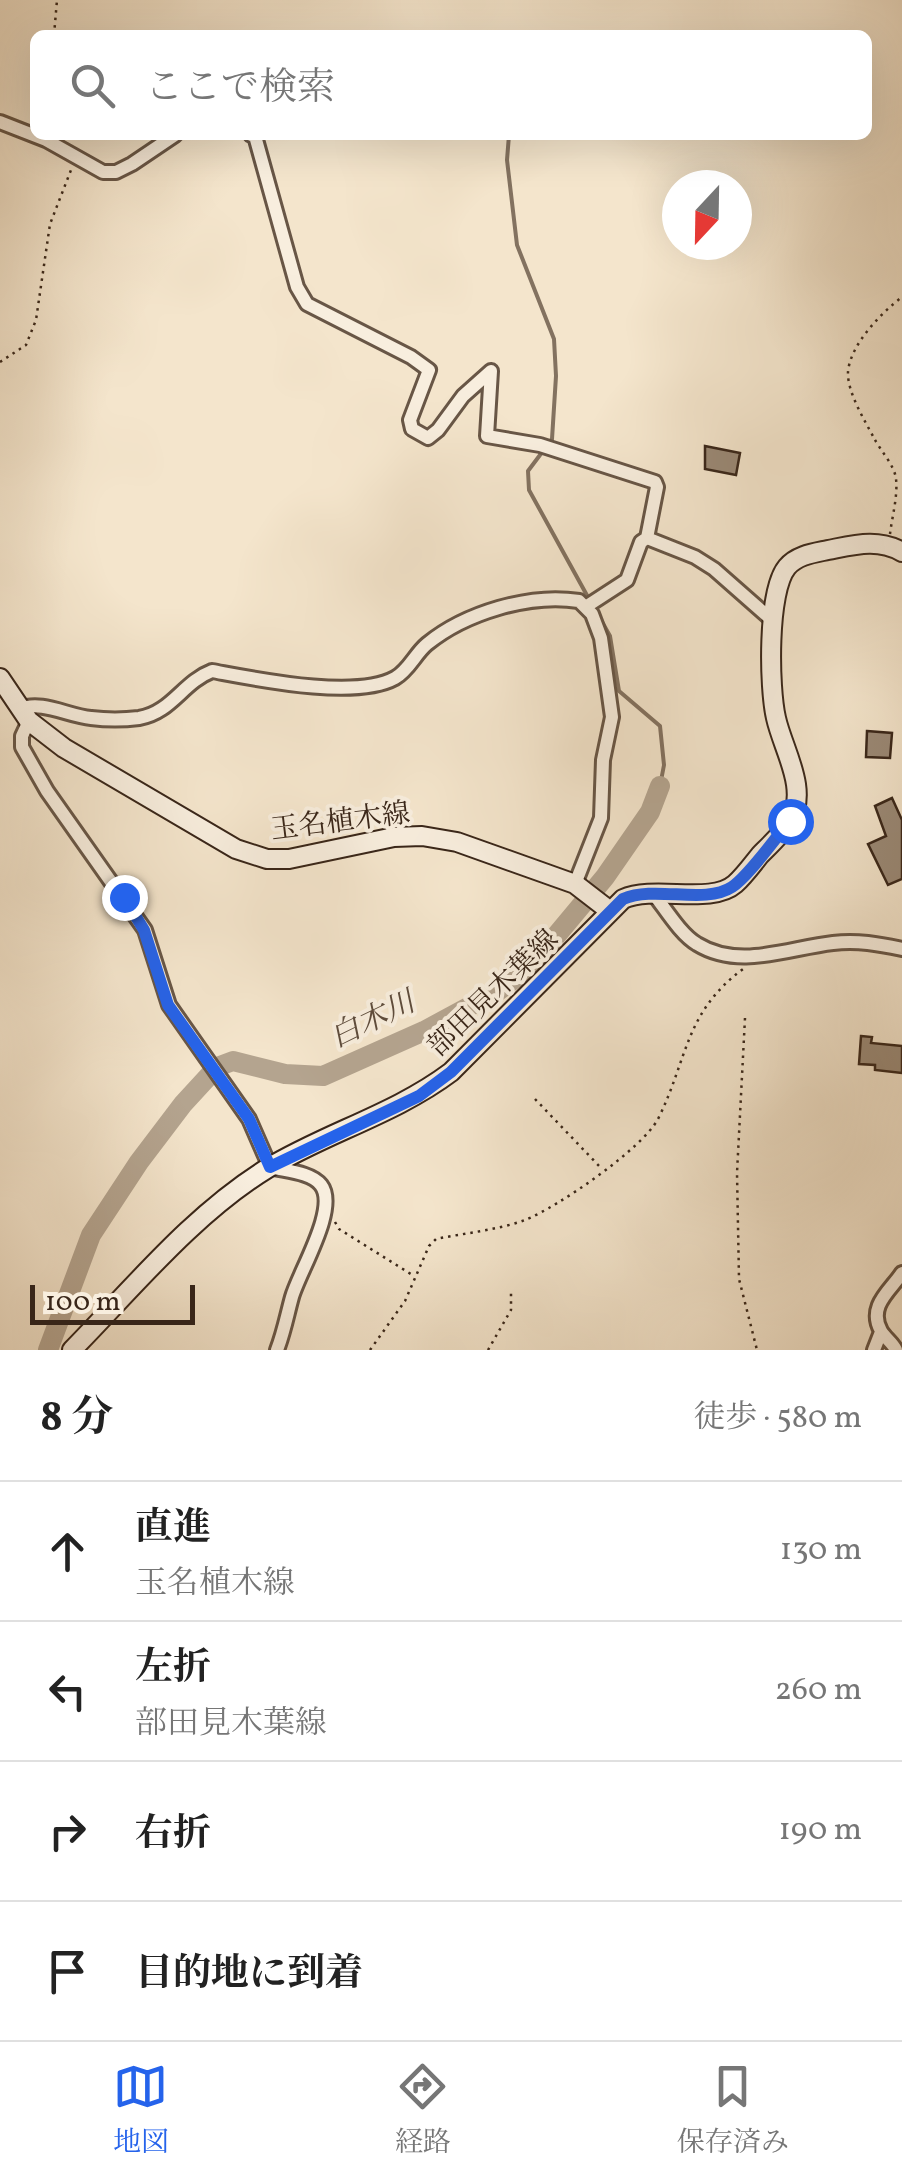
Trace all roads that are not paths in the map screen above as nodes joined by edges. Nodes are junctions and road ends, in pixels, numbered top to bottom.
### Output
1 (0, 122) edge
2 (30, 134) edge
3 (46, 140) edge
4 (167, 140) edge
5 (256, 140) edge
6 (647, 538) junction
7 (895, 548) edge
8 (592, 603) junction
9 (772, 620) junction
10 (0, 678) edge
11 (15, 704) edge
12 (652, 892) junction
13 (590, 895) junction
14 (902, 949) edge
15 (270, 1167) junction
16 (902, 1272) edge
17 (881, 1332) junction
18 (72, 1350) edge
19 (276, 1350) edge
20 (874, 1350) edge
21 (896, 1350) edge

1 - 2 street
3 - 4 street
5 - 6 street
6 - 8 street
6 - 9 street
7 - 9 main road
8 - 11 street
8 - 13 street
9 - 12 main road
10 - 11 main road, 玉名植木線
11 - 13 main road, 玉名植木線
11 - 15 street
12 - 13 main road
12 - 14 street
13 - 15 main road, 部田見木葉線
15 - 18 main road, 部田見木葉線
15 - 19 street
16 - 17 street
17 - 20 street
17 - 21 street

